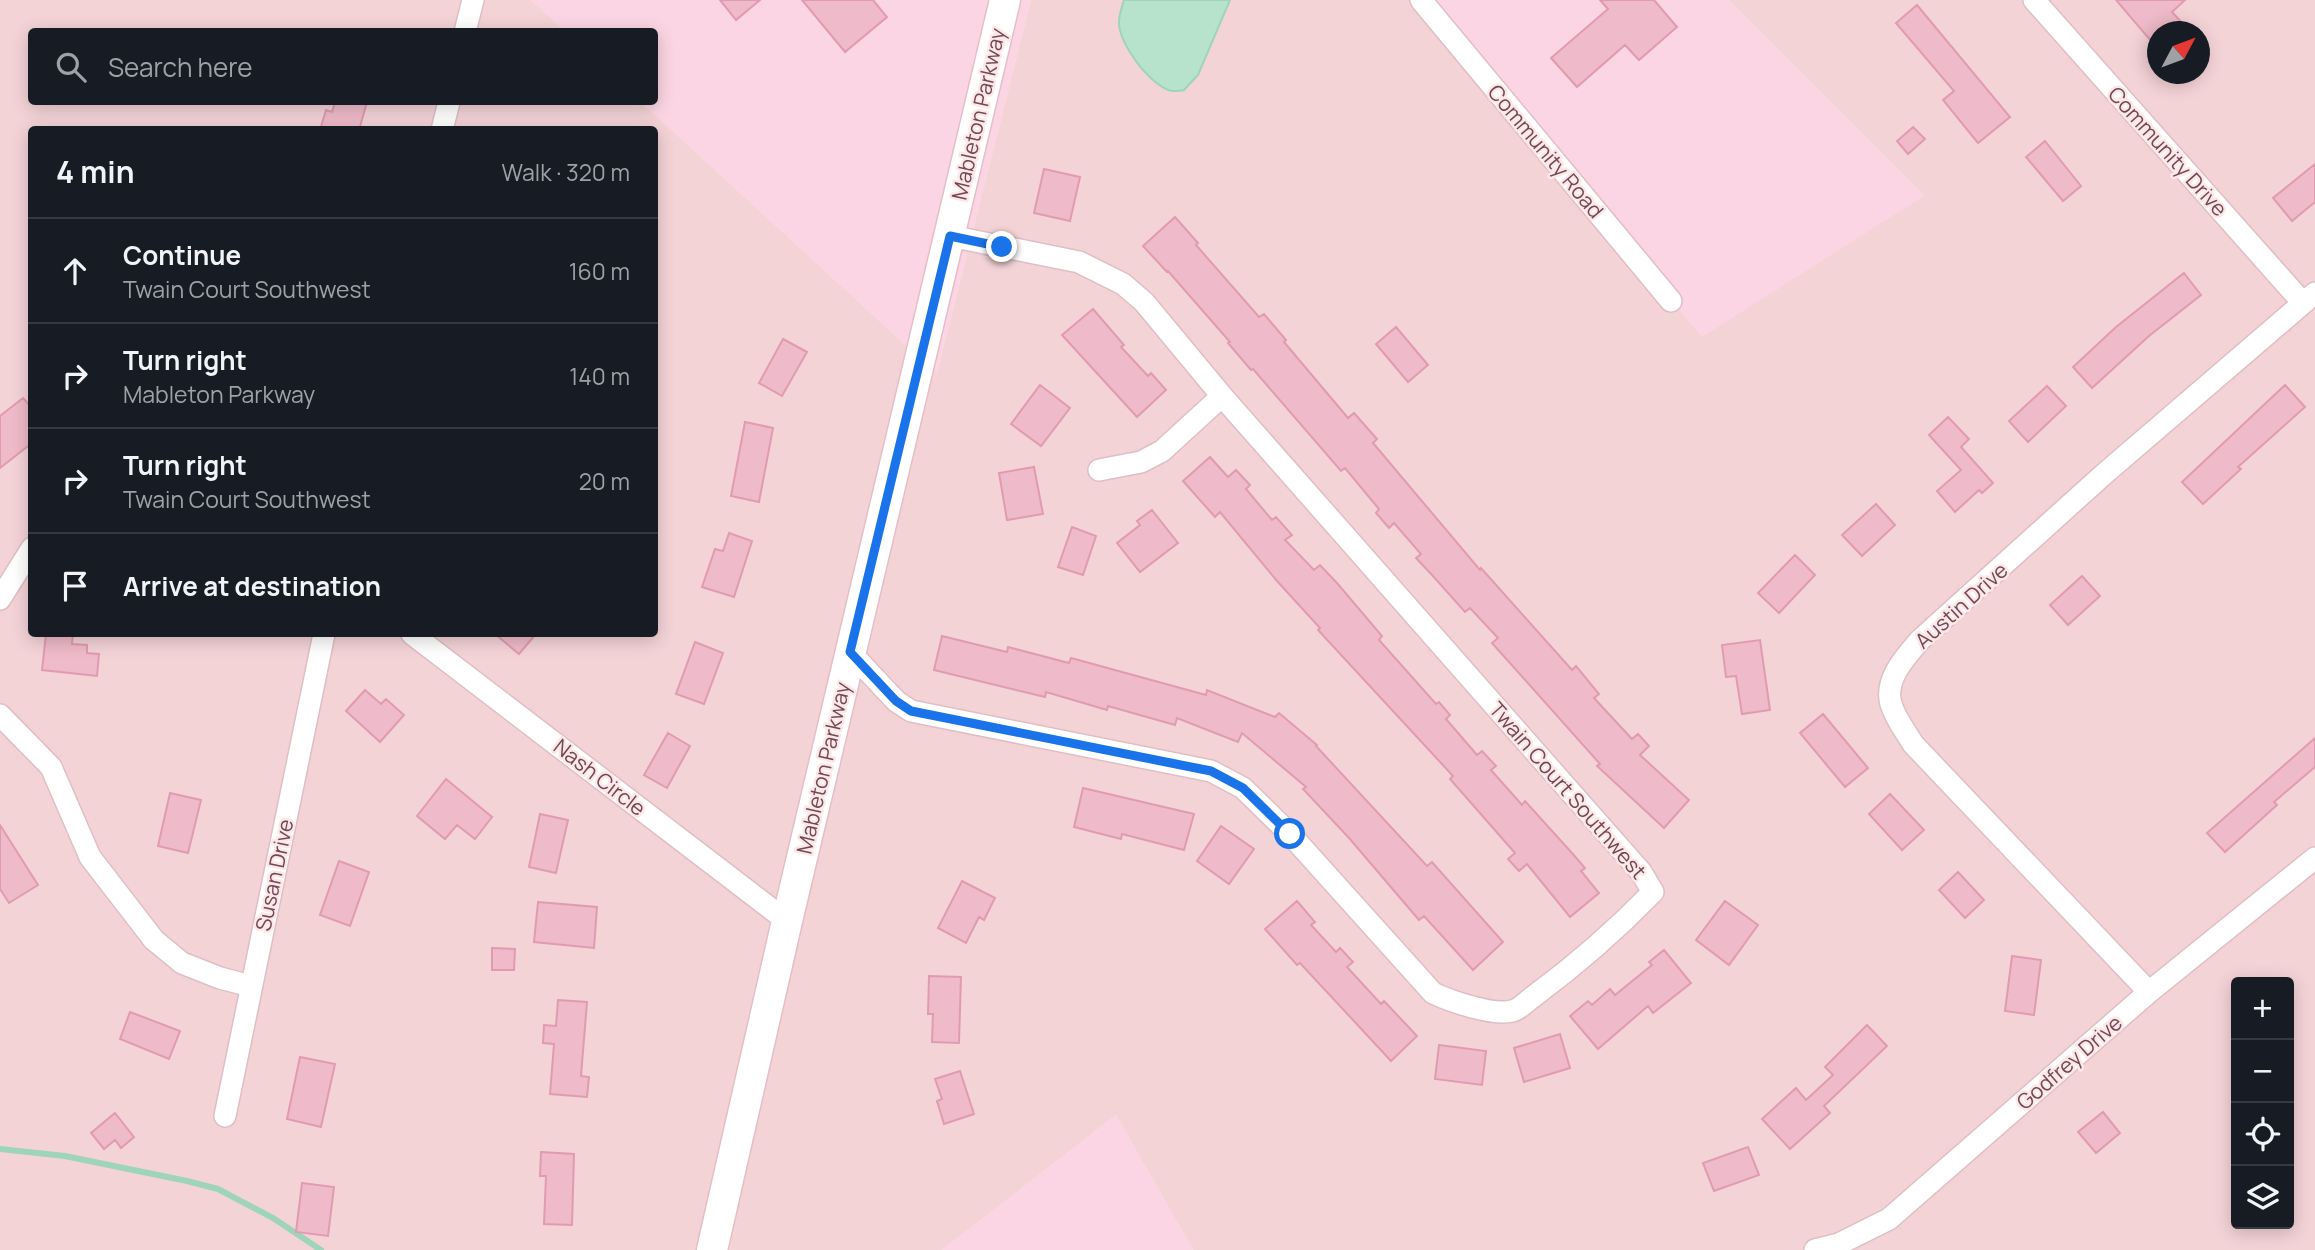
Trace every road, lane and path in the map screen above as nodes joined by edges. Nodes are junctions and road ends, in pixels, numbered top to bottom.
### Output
1 (473, 0) edge
2 (1005, 0) edge
3 (1421, 0) edge
4 (2034, 0) edge
5 (466, 28) edge
6 (448, 105) edge
7 (443, 126) edge
8 (950, 236) junction
9 (2309, 298) edge
10 (1671, 301) dead end
11 (1222, 396) junction
12 (1099, 470) dead end
13 (28, 554) edge
14 (0, 599) edge
15 (323, 637) edge
16 (416, 637) edge
17 (850, 652) junction
18 (0, 715) edge
19 (2315, 858) edge
20 (787, 921) junction
21 (251, 986) junction
22 (2149, 992) junction
23 (225, 1116) dead end
24 (712, 1250) edge
25 (1815, 1250) edge

1 - 5 street
2 - 8 main road, Mableton Parkway
3 - 10 street, Community Road
4 - 9 street, Community Drive
6 - 7 street
8 - 11 street, Twain Court Southwest
8 - 17 main road, Mableton Parkway
9 - 22 street, Austin Drive
11 - 12 street
11 - 17 street, Twain Court Southwest
13 - 14 street
15 - 21 street, Susan Drive
16 - 20 street, Nash Circle
17 - 20 main road, Mableton Parkway
18 - 21 street
19 - 22 street, Godfrey Drive
20 - 24 main road, Mableton Parkway
21 - 23 street, Susan Drive
22 - 25 street, Godfrey Drive

